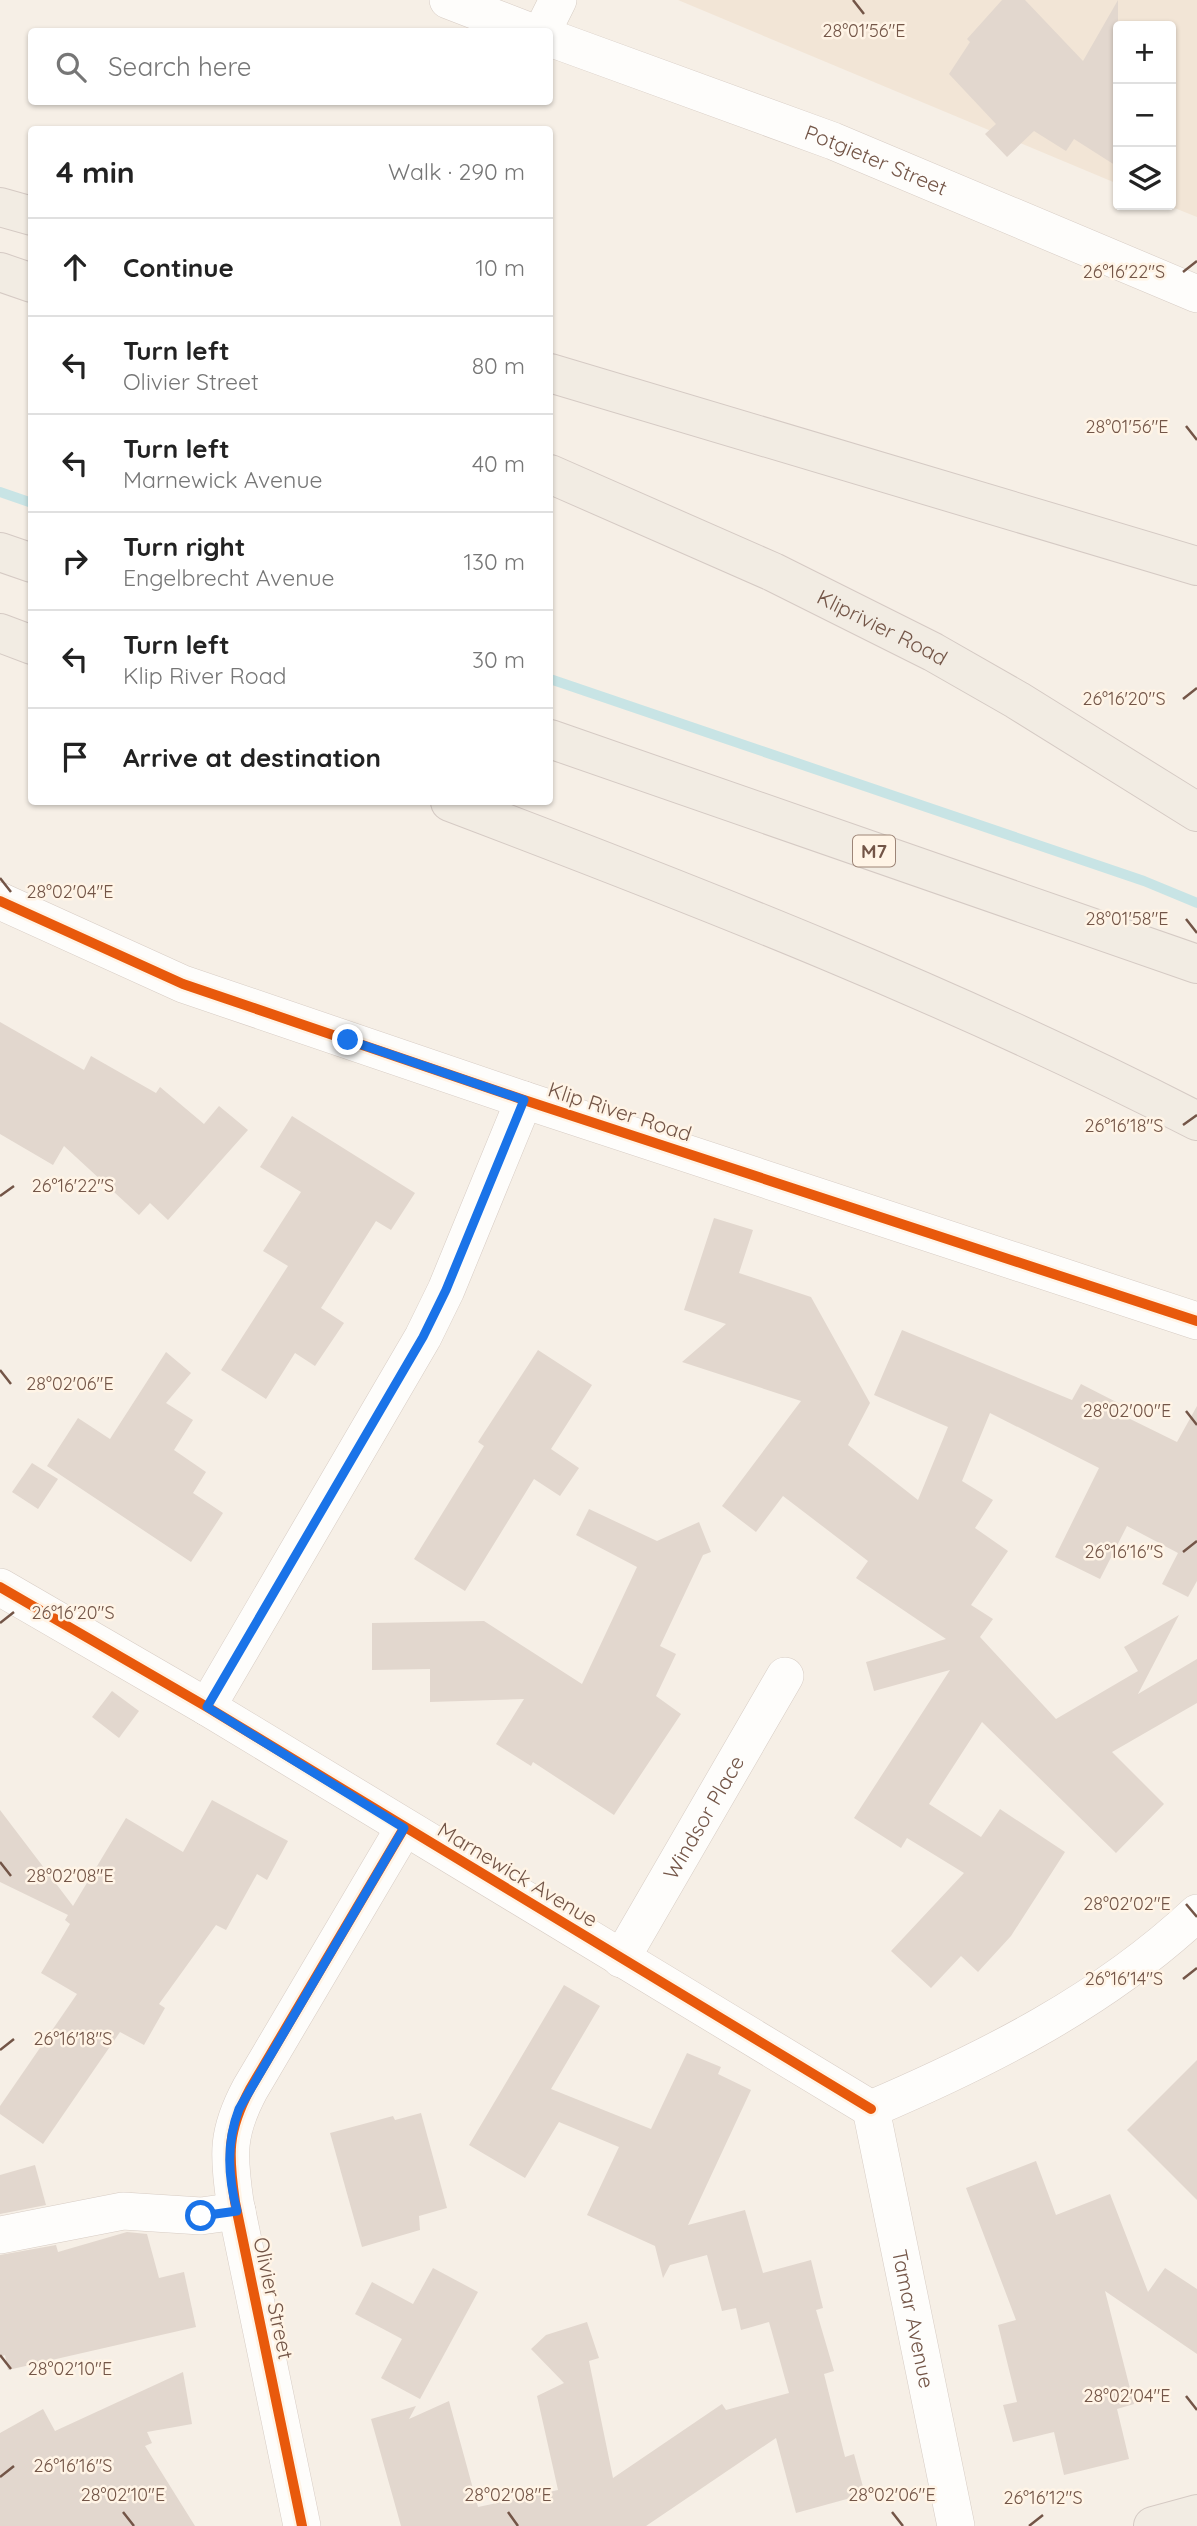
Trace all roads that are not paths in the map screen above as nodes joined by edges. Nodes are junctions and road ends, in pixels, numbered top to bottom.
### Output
1 (448, 0) edge
2 (558, 0) edge
3 (521, 28) edge
4 (544, 28) edge
5 (553, 39) edge
6 (0, 207) edge
7 (28, 215) edge
8 (0, 272) edge
9 (28, 282) edge
10 (1197, 294) edge
11 (553, 374) edge
12 (553, 475) edge
13 (0, 552) edge
14 (28, 561) edge
15 (1197, 566) edge
16 (0, 633) edge
17 (28, 644) edge
18 (553, 741) edge
19 (458, 805) edge
20 (1197, 812) edge
21 (0, 901) edge
22 (1197, 964) edge
23 (524, 1100) junction
24 (1197, 1121) edge
25 (1197, 1321) edge
26 (0, 1587) edge
27 (785, 1676) dead end
28 (207, 1707) junction
29 (404, 1828) junction
30 (1197, 1913) edge
31 (621, 1959) junction
32 (871, 2109) junction
33 (237, 2211) junction
34 (0, 2235) edge
35 (1197, 2514) edge
36 (302, 2526) edge
37 (956, 2526) edge
38 (1153, 2526) edge

1 - 3 street
2 - 4 street
5 - 10 street, Potgieter Street
6 - 7 main road
8 - 9 main road
11 - 15 main road
12 - 20 main road, Kliprivier Road
13 - 14 main road
16 - 17 main road
18 - 22 main road, M7
19 - 24 main road
21 - 23 street, Klip River Road
23 - 25 street, Klip River Road
23 - 28 street
26 - 28 street, Marnewick Avenue
27 - 31 street, Windsor Place
28 - 29 street, Marnewick Avenue
29 - 31 street, Marnewick Avenue
29 - 33 street, Olivier Street
30 - 32 street
31 - 32 street, Marnewick Avenue
32 - 37 street, Tamar Avenue
33 - 34 street
33 - 36 street, Olivier Street
35 - 38 main road

